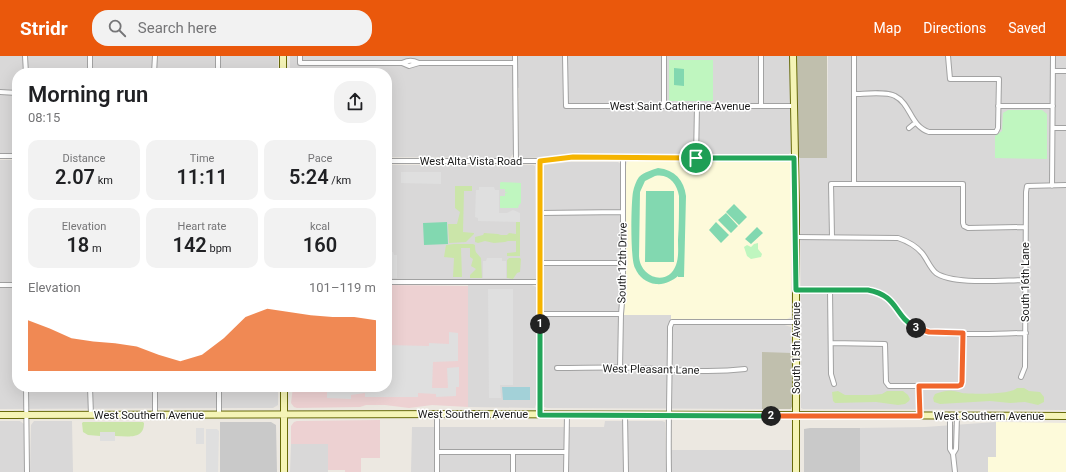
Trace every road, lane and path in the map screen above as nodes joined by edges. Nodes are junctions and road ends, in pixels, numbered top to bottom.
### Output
1 (25, 56) edge
2 (90, 56) edge
3 (155, 56) edge
4 (218, 56) edge
5 (283, 56) edge
6 (300, 56) edge
7 (515, 56) edge
8 (565, 56) edge
9 (664, 56) edge
10 (761, 56) edge
11 (794, 56) edge
12 (854, 56) edge
13 (948, 56) edge
14 (1053, 56) edge
15 (515, 63) junction
16 (26, 68) edge
17 (90, 68) edge
18 (154, 68) edge
19 (218, 68) edge
20 (283, 68) edge
21 (1053, 71) junction
22 (1066, 71) edge
23 (0, 92) edge
24 (12, 92) edge
25 (854, 94) junction
26 (664, 105) junction
27 (697, 106) junction
28 (761, 106) junction
29 (794, 106) junction
30 (998, 106) junction
31 (1053, 106) junction
32 (915, 123) junction
33 (909, 128) dead end
34 (1053, 128) junction
35 (1066, 128) edge
36 (0, 156) edge
37 (12, 156) edge
38 (623, 157) junction
39 (696, 158) junction
40 (794, 158) junction
41 (392, 161) edge
42 (516, 161) junction
43 (540, 161) junction
44 (854, 184) junction
45 (1052, 186) junction
46 (1066, 186) edge
47 (623, 212) junction
48 (540, 213) junction
49 (1025, 228) junction
50 (796, 237) junction
51 (832, 237) junction
52 (540, 263) junction
53 (623, 263) junction
54 (1025, 280) junction
55 (392, 282) edge
56 (540, 282) junction
57 (0, 285) edge
58 (12, 285) edge
59 (796, 290) junction
60 (830, 290) junction
61 (540, 314) junction
62 (621, 314) junction
63 (796, 322) junction
64 (963, 333) junction
65 (1026, 333) junction
66 (831, 343) junction
67 (557, 368) dead end
68 (620, 368) junction
69 (745, 369) dead end
70 (670, 370) junction
71 (1021, 377) dead end
72 (834, 384) dead end
73 (919, 386) junction
74 (26, 392) edge
75 (90, 392) edge
76 (155, 392) edge
77 (219, 392) edge
78 (284, 392) edge
79 (155, 414) junction
80 (219, 414) junction
81 (285, 414) junction
82 (437, 414) junction
83 (0, 415) edge
84 (27, 415) junction
85 (91, 415) junction
86 (540, 415) junction
87 (567, 415) junction
88 (625, 415) junction
89 (668, 415) junction
90 (796, 416) junction
91 (920, 416) junction
92 (953, 416) junction
93 (1066, 416) edge
94 (956, 438) junction
95 (950, 439) junction
96 (437, 452) junction
97 (513, 452) junction
98 (566, 452) junction
99 (953, 454) junction
100 (27, 472) edge
101 (284, 472) edge
102 (437, 472) edge
103 (513, 472) edge
104 (566, 472) edge
105 (626, 472) edge
106 (668, 472) edge
107 (796, 472) edge
108 (955, 472) edge

1 - 16 street
2 - 17 street
3 - 18 street
4 - 19 street
5 - 20 main road
6 - 15 street
7 - 15 street
8 - 26 street, West Saint Catherine Avenue
9 - 26 street
10 - 28 street
11 - 29 main road, South 15th Avenue
12 - 25 street
13 - 30 street
14 - 21 street
15 - 42 street
21 - 22 street
21 - 31 street
23 - 24 street
25 - 32 street
25 - 44 street
26 - 27 street, West Saint Catherine Avenue
27 - 28 street, West Saint Catherine Avenue
27 - 39 street
28 - 29 street, West Saint Catherine Avenue
29 - 40 main road, South 15th Avenue
30 - 31 street
30 - 32 street
31 - 34 street
32 - 33 street
34 - 35 street
34 - 45 street
36 - 37 street
38 - 39 street, West Alta Vista Road
38 - 43 street, West Alta Vista Road
38 - 47 street, South 12th Drive
39 - 40 street, West Alta Vista Road
40 - 50 main road, South 15th Avenue
41 - 42 street, West Alta Vista Road
42 - 43 street, West Alta Vista Road
43 - 48 street
44 - 49 street
44 - 51 street
45 - 46 street
45 - 49 street, South 16th Lane
47 - 48 street
47 - 53 street, South 12th Drive
48 - 52 street
49 - 54 street, South 16th Lane
50 - 51 street
50 - 59 main road, South 15th Avenue
51 - 54 street
52 - 53 street
52 - 56 street
53 - 62 street, South 12th Drive
54 - 65 street, South 16th Lane
55 - 56 street
56 - 61 street
57 - 58 street
59 - 60 street
59 - 63 main road, South 15th Avenue
60 - 64 street
60 - 66 street
61 - 62 street
61 - 86 street
62 - 68 street, South 12th Drive
63 - 70 street
63 - 90 main road, South 15th Avenue
64 - 65 street
64 - 73 street
65 - 71 street, South 16th Lane
66 - 72 street
66 - 73 street
67 - 68 street, West Pleasant Lane
68 - 70 street, West Pleasant Lane
69 - 70 street, West Pleasant Lane
70 - 89 street
73 - 91 street
74 - 84 street
75 - 85 street
76 - 79 street
77 - 80 street
78 - 81 main road
79 - 80 main road, West Southern Avenue
79 - 85 main road, West Southern Avenue
80 - 81 main road, West Southern Avenue
81 - 82 main road, West Southern Avenue
81 - 101 main road
82 - 86 main road, West Southern Avenue
82 - 96 street
83 - 84 main road, West Southern Avenue
84 - 85 main road, West Southern Avenue
84 - 100 street
86 - 87 main road, West Southern Avenue
87 - 88 main road, West Southern Avenue
87 - 98 street
88 - 89 main road, West Southern Avenue
88 - 105 street
89 - 90 main road, West Southern Avenue
89 - 106 street
90 - 91 main road, West Southern Avenue
90 - 107 main road, South 15th Avenue
91 - 92 main road, West Southern Avenue
92 - 93 main road, West Southern Avenue
92 - 94 street
92 - 95 street
94 - 95 street
94 - 99 street
95 - 99 street
96 - 97 street
96 - 102 street
97 - 98 street
97 - 103 street
98 - 104 street
99 - 108 street

